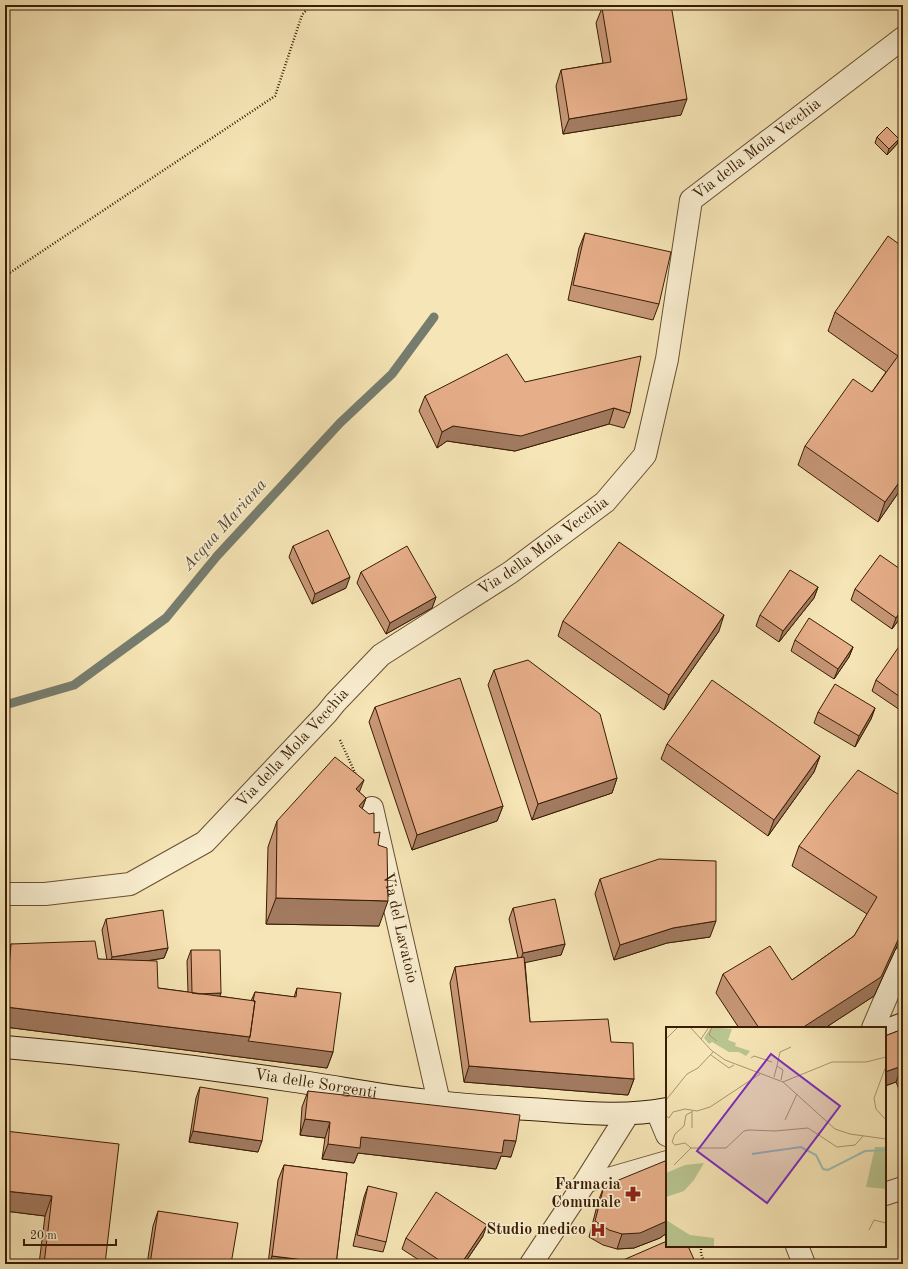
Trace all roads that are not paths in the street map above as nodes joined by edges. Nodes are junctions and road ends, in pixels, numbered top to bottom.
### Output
1 (903, 38) edge
2 (372, 808) road end
3 (5, 894) edge
4 (903, 958) edge
5 (903, 1024) edge
6 (873, 1027) edge
7 (886, 1031) edge
8 (5, 1047) edge
9 (439, 1102) junction
10 (662, 1110) edge
11 (628, 1114) junction
12 (666, 1130) edge
13 (666, 1160) edge
14 (584, 1184) junction
15 (903, 1188) edge
16 (886, 1194) edge
17 (797, 1247) edge
18 (531, 1264) edge
19 (804, 1264) edge

1 - 3 street, Via della Mola Vecchia
2 - 9 street, Via del Lavatoio
4 - 6 street
5 - 7 street
8 - 9 street, Via delle Sorgenti
9 - 11 street, Via delle Sorgenti
10 - 11 street, Via delle Sorgenti
10 - 12 street
11 - 14 street
13 - 14 lane
14 - 18 street
15 - 16 street
17 - 19 street

